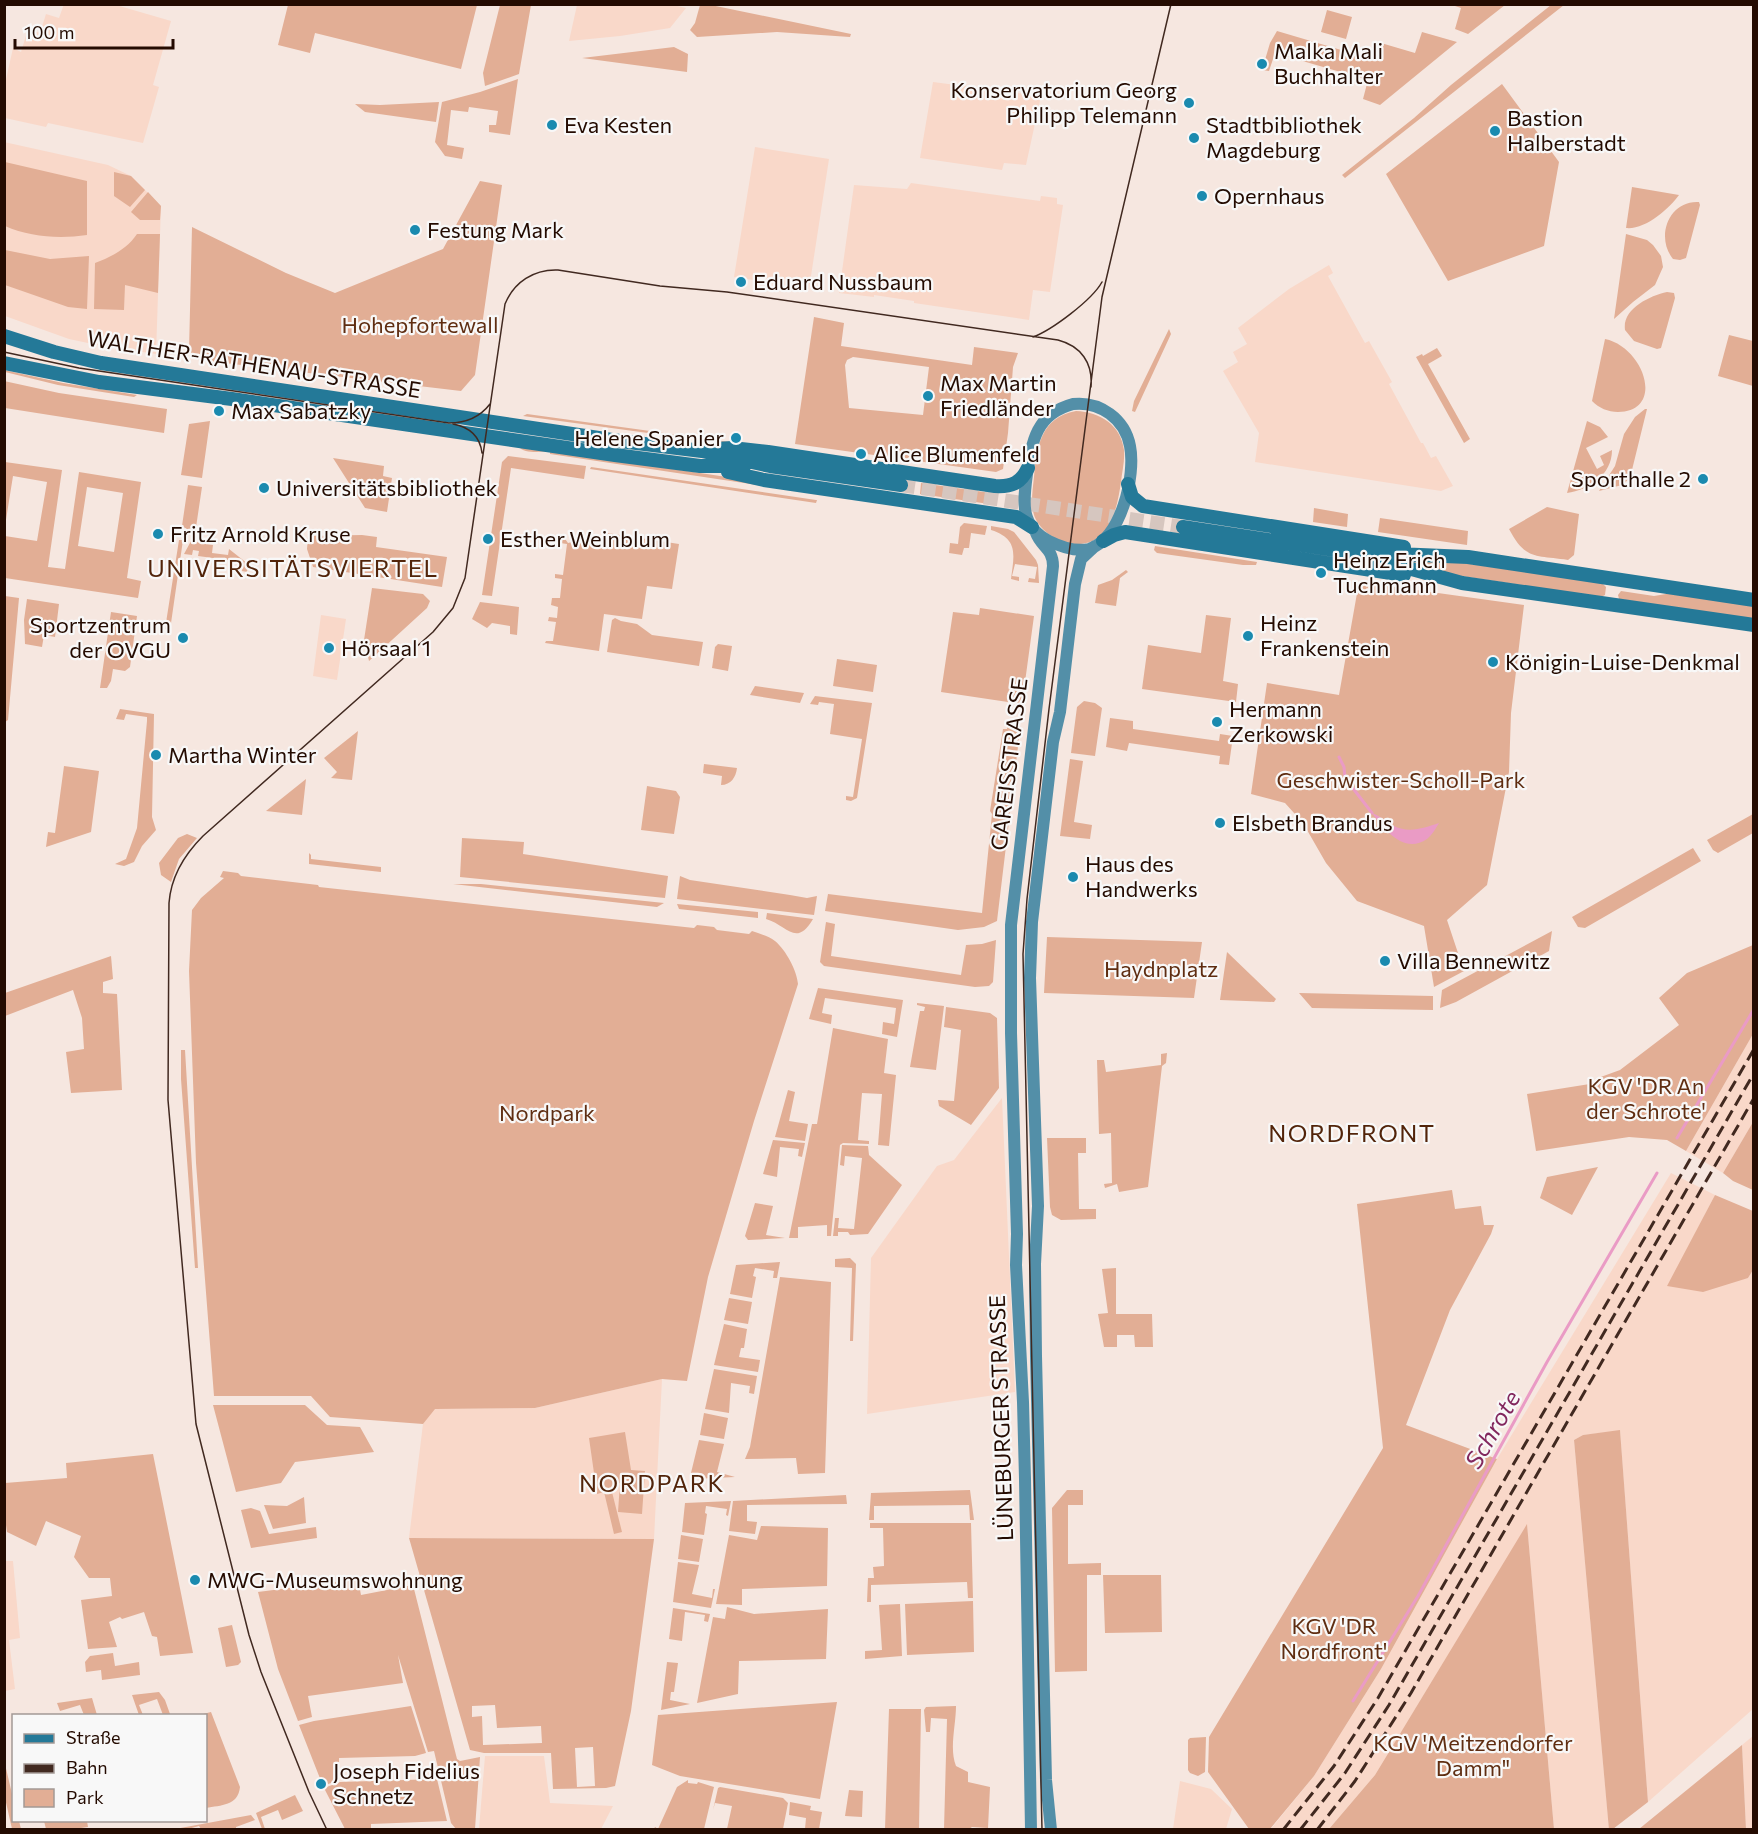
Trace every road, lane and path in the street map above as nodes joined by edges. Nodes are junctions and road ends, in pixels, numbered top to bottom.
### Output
1 (4, 336) edge
2 (4, 363) edge
3 (499, 423) junction
4 (478, 435) junction
5 (702, 451) junction
6 (700, 466) junction
7 (770, 466) junction
8 (1028, 468) junction
9 (1128, 484) junction
10 (901, 485) tunnel mouth
11 (1183, 527) tunnel mouth
12 (1034, 530) junction
13 (1099, 544) junction
14 (1348, 552) junction
15 (1466, 556) junction
16 (1462, 583) junction
17 (1754, 600) edge
18 (1754, 625) edge
19 (1011, 1005) joint
20 (1030, 1007) joint
21 (1031, 1830) edge
22 (1051, 1830) edge

1 - 3 main road, WALTHER-RATHENAU-STRASSE
2 - 4 main road, WALTHER-RATHENAU-STRASSE
3 - 4 main road
3 - 5 main road, WALTHER-RATHENAU-STRASSE
4 - 6 main road, WALTHER-RATHENAU-STRASSE
5 - 7 main road, WALTHER-RATHENAU-STRASSE
5 - 8 main road
6 - 7 main road, WALTHER-RATHENAU-STRASSE
6 - 12 main road
7 - 10 main road, WALTHER-RATHENAU-STRASSE
8 - 9 main road
8 - 12 main road
9 - 13 main road
9 - 15 main road
11 - 14 main road
12 - 13 main road
12 - 19 main road, GAREISSTRASSE
13 - 16 main road
13 - 20 main road, GAREISSTRASSE
14 - 15 main road
14 - 16 main road
15 - 17 main road
16 - 18 main road
19 - 21 main road, LÜNEBURGER STRASSE
20 - 22 main road, LÜNEBURGER STRASSE

